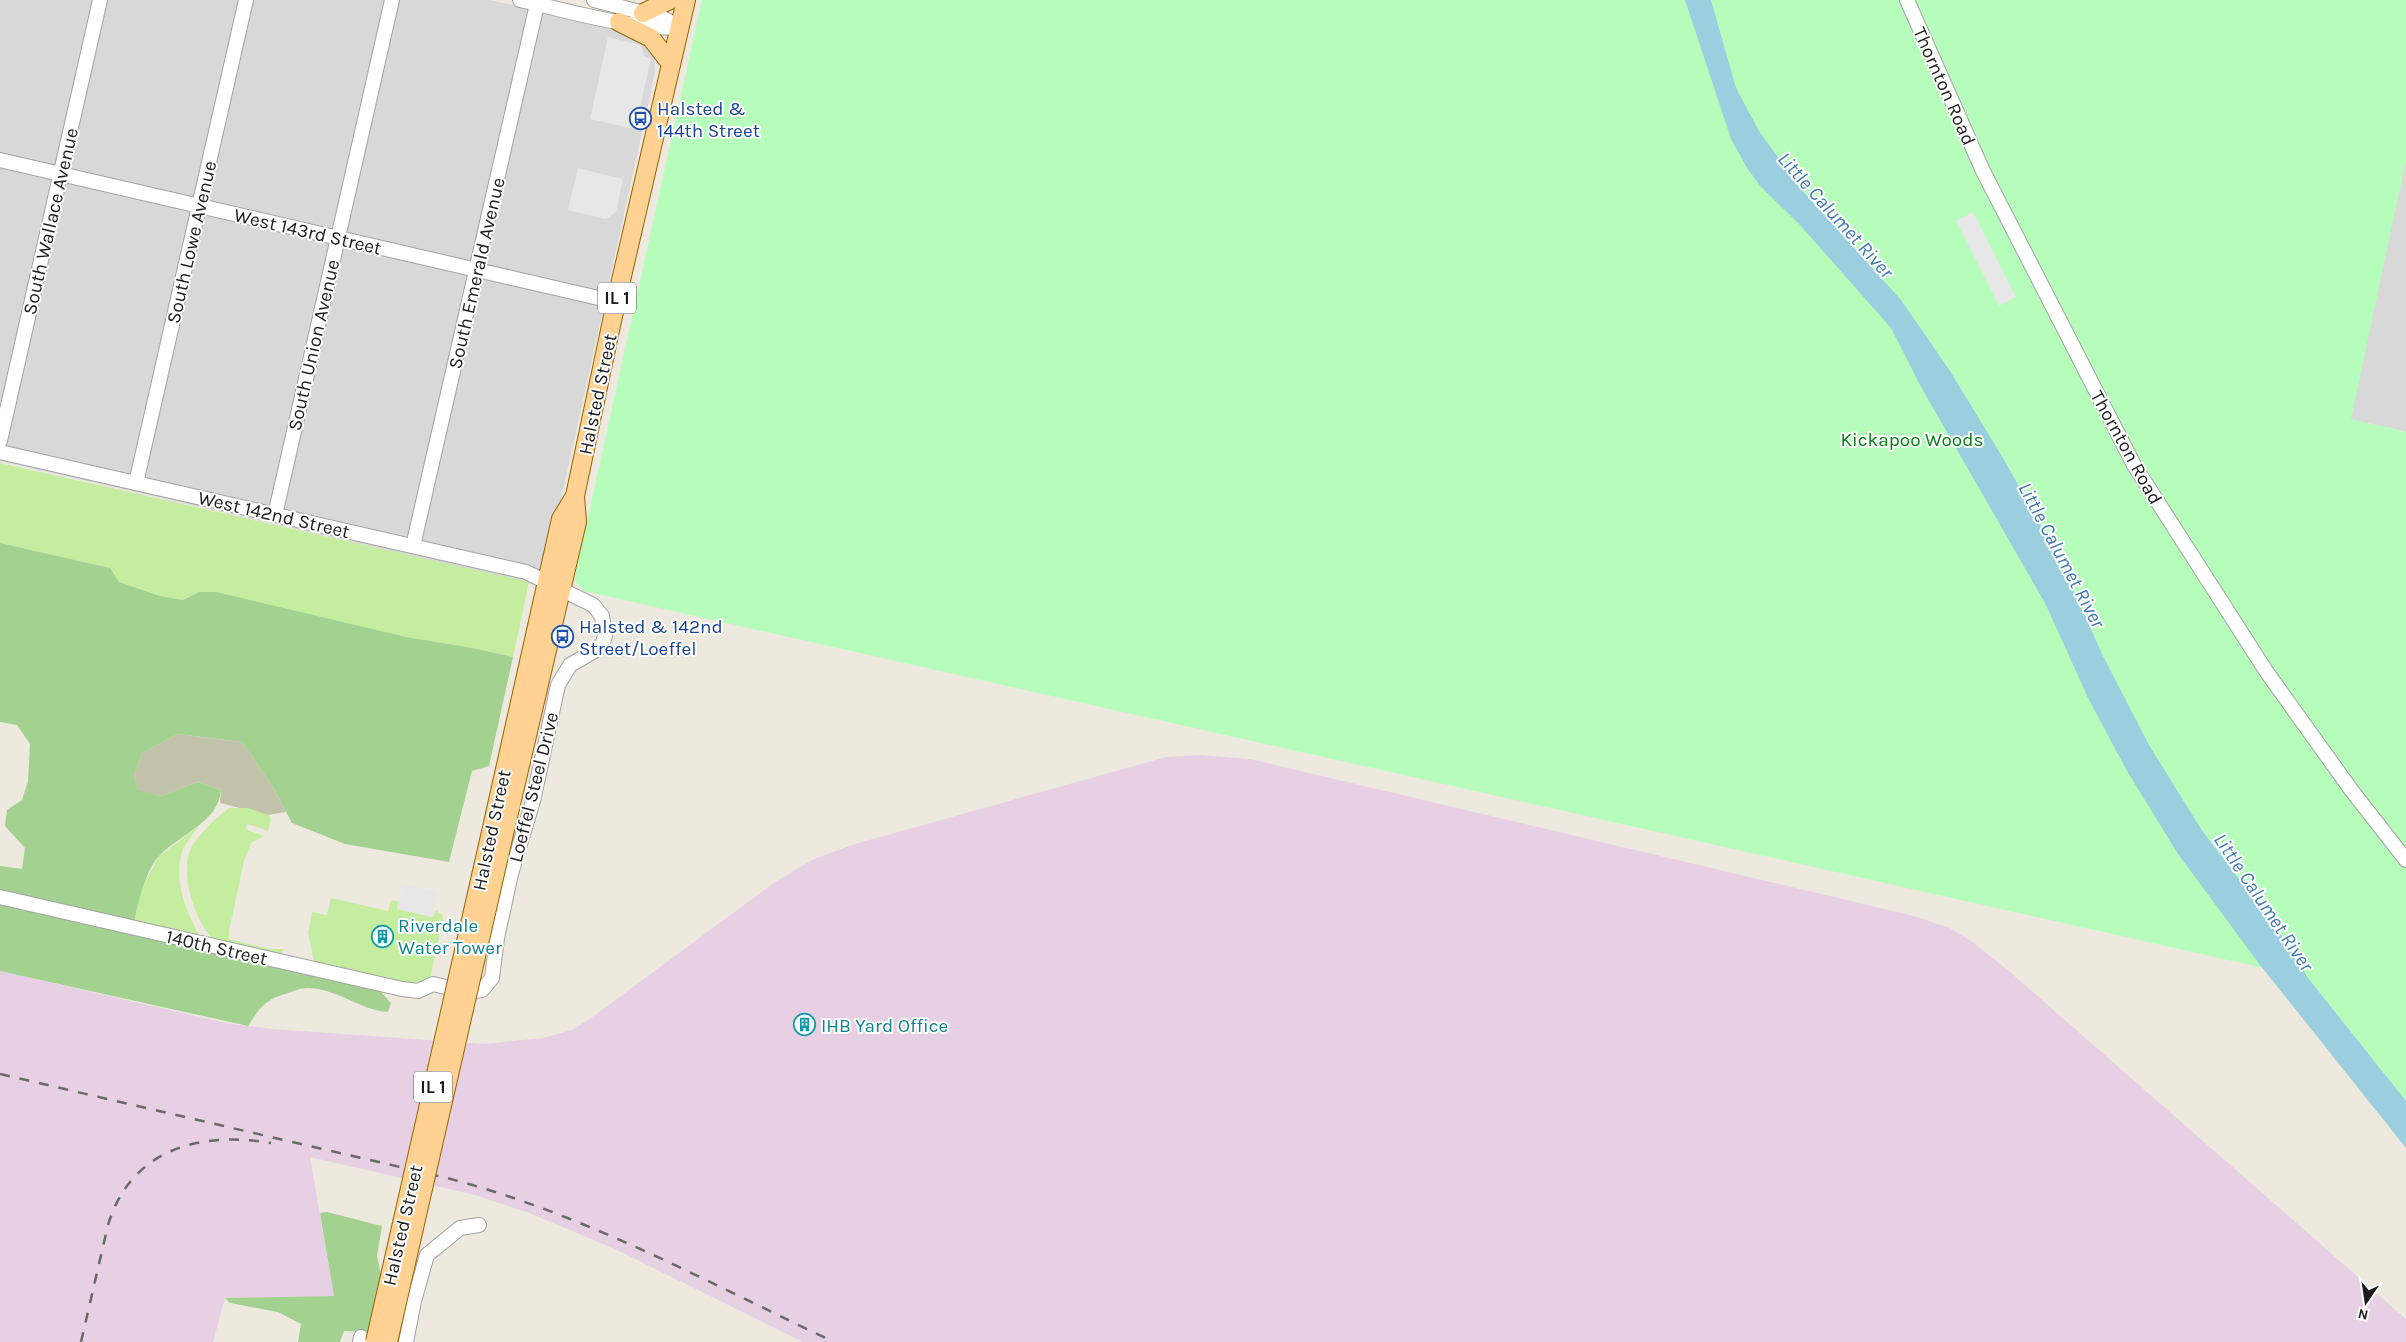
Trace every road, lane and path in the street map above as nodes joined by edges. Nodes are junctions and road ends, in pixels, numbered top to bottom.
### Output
1 (100, 0) edge
2 (246, 0) edge
3 (392, 0) edge
4 (520, 0) edge
5 (594, 0) edge
6 (670, 0) edge
7 (686, 0) edge
8 (1907, 0) edge
9 (1917, 0) edge
10 (538, 2) edge
11 (643, 13) junction
12 (619, 22) junction
13 (680, 28) junction
14 (1922, 33) junction
15 (671, 64) junction
16 (0, 160) edge
17 (61, 173) junction
18 (199, 205) junction
19 (338, 238) junction
20 (476, 270) junction
21 (616, 302) junction
22 (0, 441) edge
23 (0, 452) edge
24 (136, 483) junction
25 (275, 514) junction
26 (413, 546) junction
27 (555, 585) junction
28 (498, 833) junction
29 (2406, 860) edge
30 (0, 897) edge
31 (433, 984) joint
32 (479, 1225) dead end
33 (366, 1340) edge
34 (388, 1342) edge
35 (406, 1342) edge

1 - 17 street, South Wallace Avenue
2 - 18 street, South Lowe Avenue
3 - 19 street, South Union Avenue
4 - 10 street
5 - 11 street
6 - 11 main road
7 - 13 main road, Halsted Street / IL 1
8 - 14 street, Thornton Road
9 - 14 street
10 - 12 street
10 - 20 street, South Emerald Avenue
11 - 13 street
12 - 13 street
12 - 15 main road
13 - 15 main road, Halsted Street / IL 1
14 - 29 street, Thornton Road
15 - 21 main road, Halsted Street / IL 1
16 - 17 street, West 143rd Street
17 - 18 street, West 143rd Street
17 - 22 street, South Wallace Avenue
18 - 19 street, West 143rd Street
18 - 24 street, South Lowe Avenue
19 - 20 street, West 143rd Street
19 - 25 street, South Union Avenue
20 - 21 street, West 143rd Street
20 - 26 street, South Emerald Avenue
21 - 27 main road, Halsted Street / IL 1
23 - 24 street, West 142nd Street
24 - 25 street, West 142nd Street
25 - 26 street, West 142nd Street
26 - 27 street, West 142nd Street
27 - 28 main road, Halsted Street / IL 1
27 - 31 street, Loeffel Steel Drive
28 - 33 main road, Halsted Street / IL 1, bridge
28 - 34 main road, Halsted Street / IL 1, bridge
30 - 31 street, 140th Street
32 - 35 street

